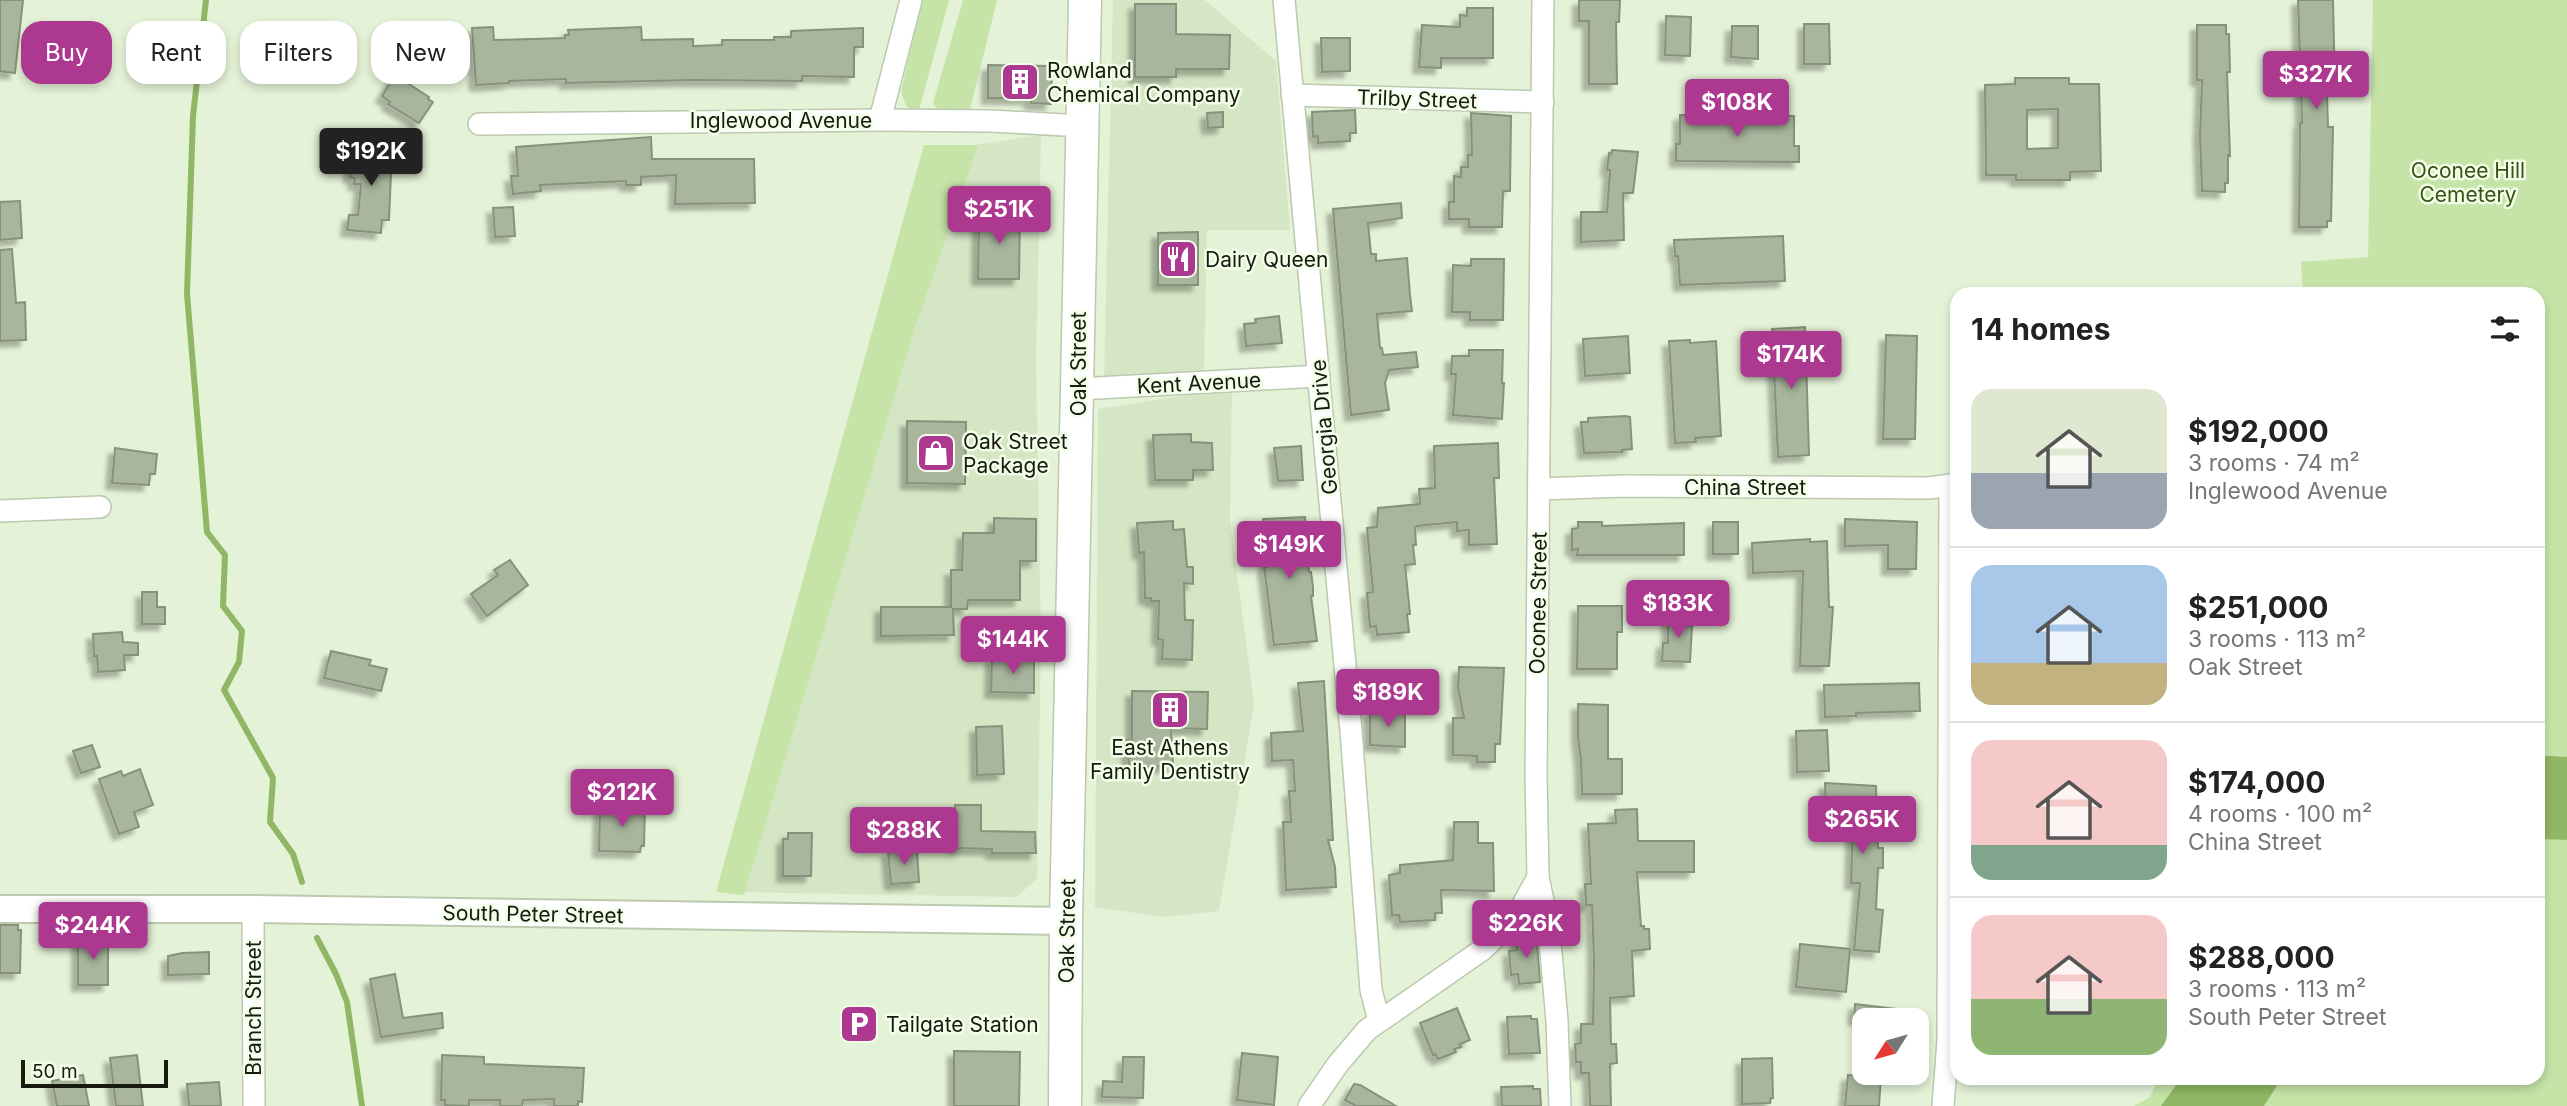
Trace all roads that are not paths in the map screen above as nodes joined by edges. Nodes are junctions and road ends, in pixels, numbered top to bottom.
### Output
1 (911, 0) edge
2 (1085, 0) edge
3 (1284, 0) edge
4 (1543, 0) edge
5 (1292, 95) junction
6 (1543, 103) junction
7 (880, 120) junction
8 (479, 124) dead end
9 (1083, 125) junction
10 (1319, 376) junction
11 (1078, 389) junction
12 (1539, 489) junction
13 (100, 507) dead end
14 (0, 511) edge
15 (1538, 877) junction
16 (0, 909) edge
17 (253, 909) junction
18 (1066, 921) junction
19 (1379, 1021) junction
20 (254, 1106) edge
21 (1065, 1106) edge
22 (1309, 1106) edge
23 (1560, 1106) edge
24 (1943, 1106) edge

1 - 7 street
2 - 9 main road, Oak Street
3 - 5 street, Georgia Drive
4 - 6 street, Oconee Street
5 - 6 street, Trilby Street
5 - 10 street, Georgia Drive
6 - 12 street, Oconee Street
7 - 8 street, Inglewood Avenue
7 - 9 street, Inglewood Avenue
9 - 11 main road, Oak Street
10 - 11 street, Kent Avenue
10 - 19 street, Georgia Drive
11 - 18 main road, Oak Street
12 - 15 street, Oconee Street
12 - 24 street, China Street
13 - 14 street
15 - 19 street, Oconee Street
15 - 23 street
16 - 17 street, South Peter Street
17 - 18 street, South Peter Street
17 - 20 street, Branch Street
18 - 21 main road, Oak Street
19 - 22 street, Oconee Street

